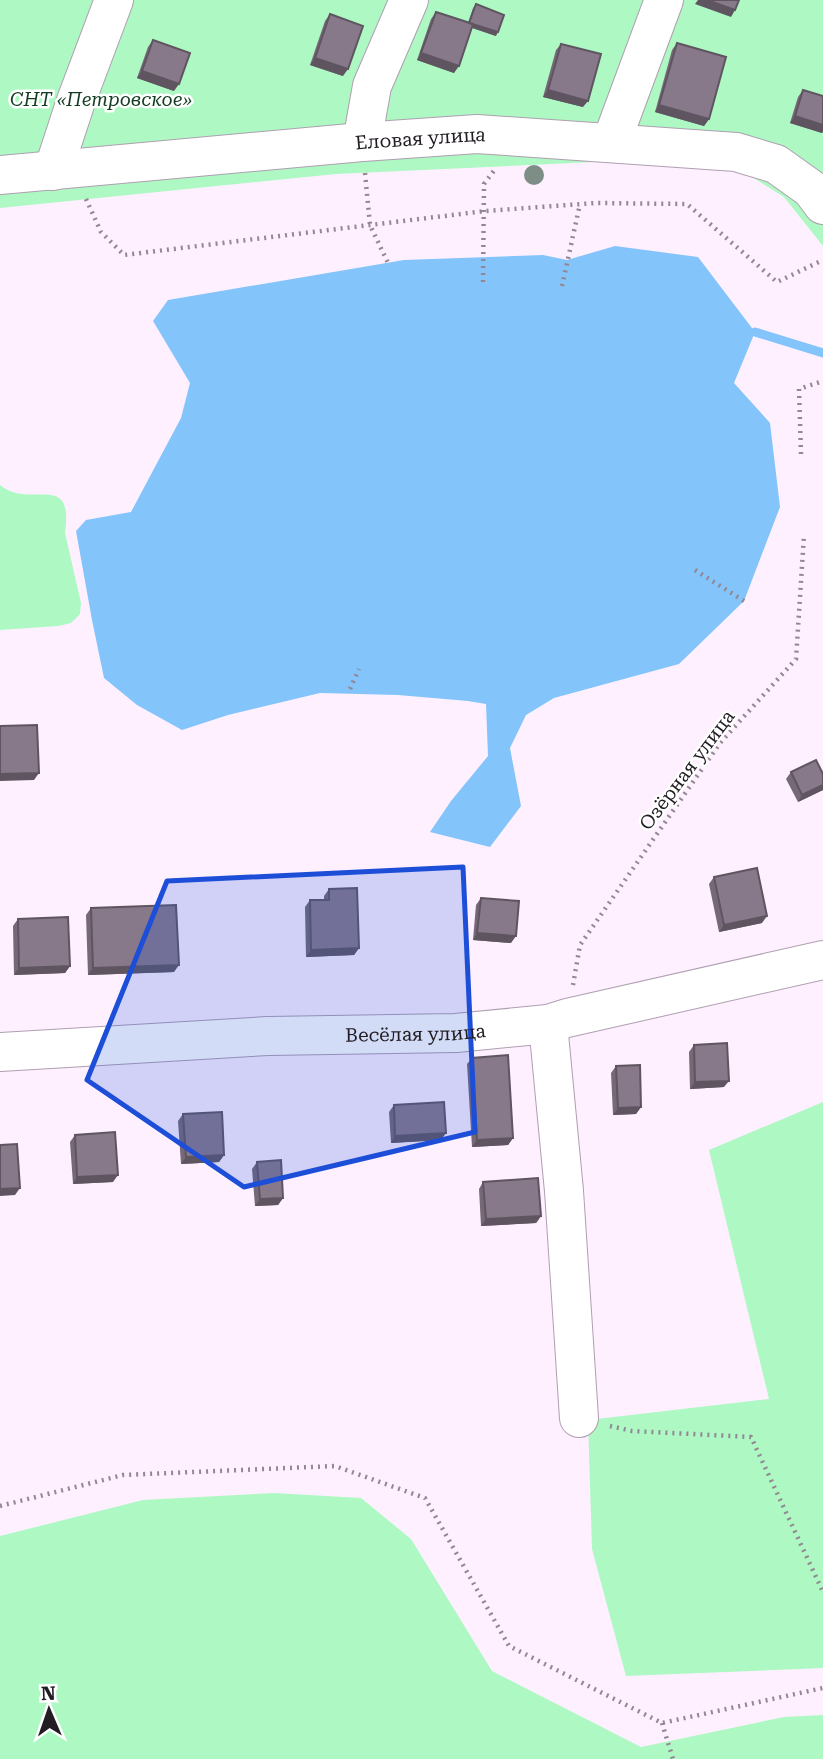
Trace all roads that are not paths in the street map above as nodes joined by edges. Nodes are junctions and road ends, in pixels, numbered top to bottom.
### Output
1 (114, 0) edge
2 (409, 0) edge
3 (664, 0) edge
4 (362, 142) junction
5 (611, 143) junction
6 (53, 171) junction
7 (0, 175) edge
8 (823, 205) edge
9 (823, 960) edge
10 (557, 1021) junction
11 (0, 1052) edge
12 (579, 1418) dead end

1 - 6 street
2 - 4 street
3 - 5 street
4 - 5 street, Еловая улица
4 - 6 street, Еловая улица
5 - 8 street, Еловая улица
6 - 7 street, Еловая улица
9 - 10 street, Весёлая улица
10 - 11 street, Весёлая улица
10 - 12 street

